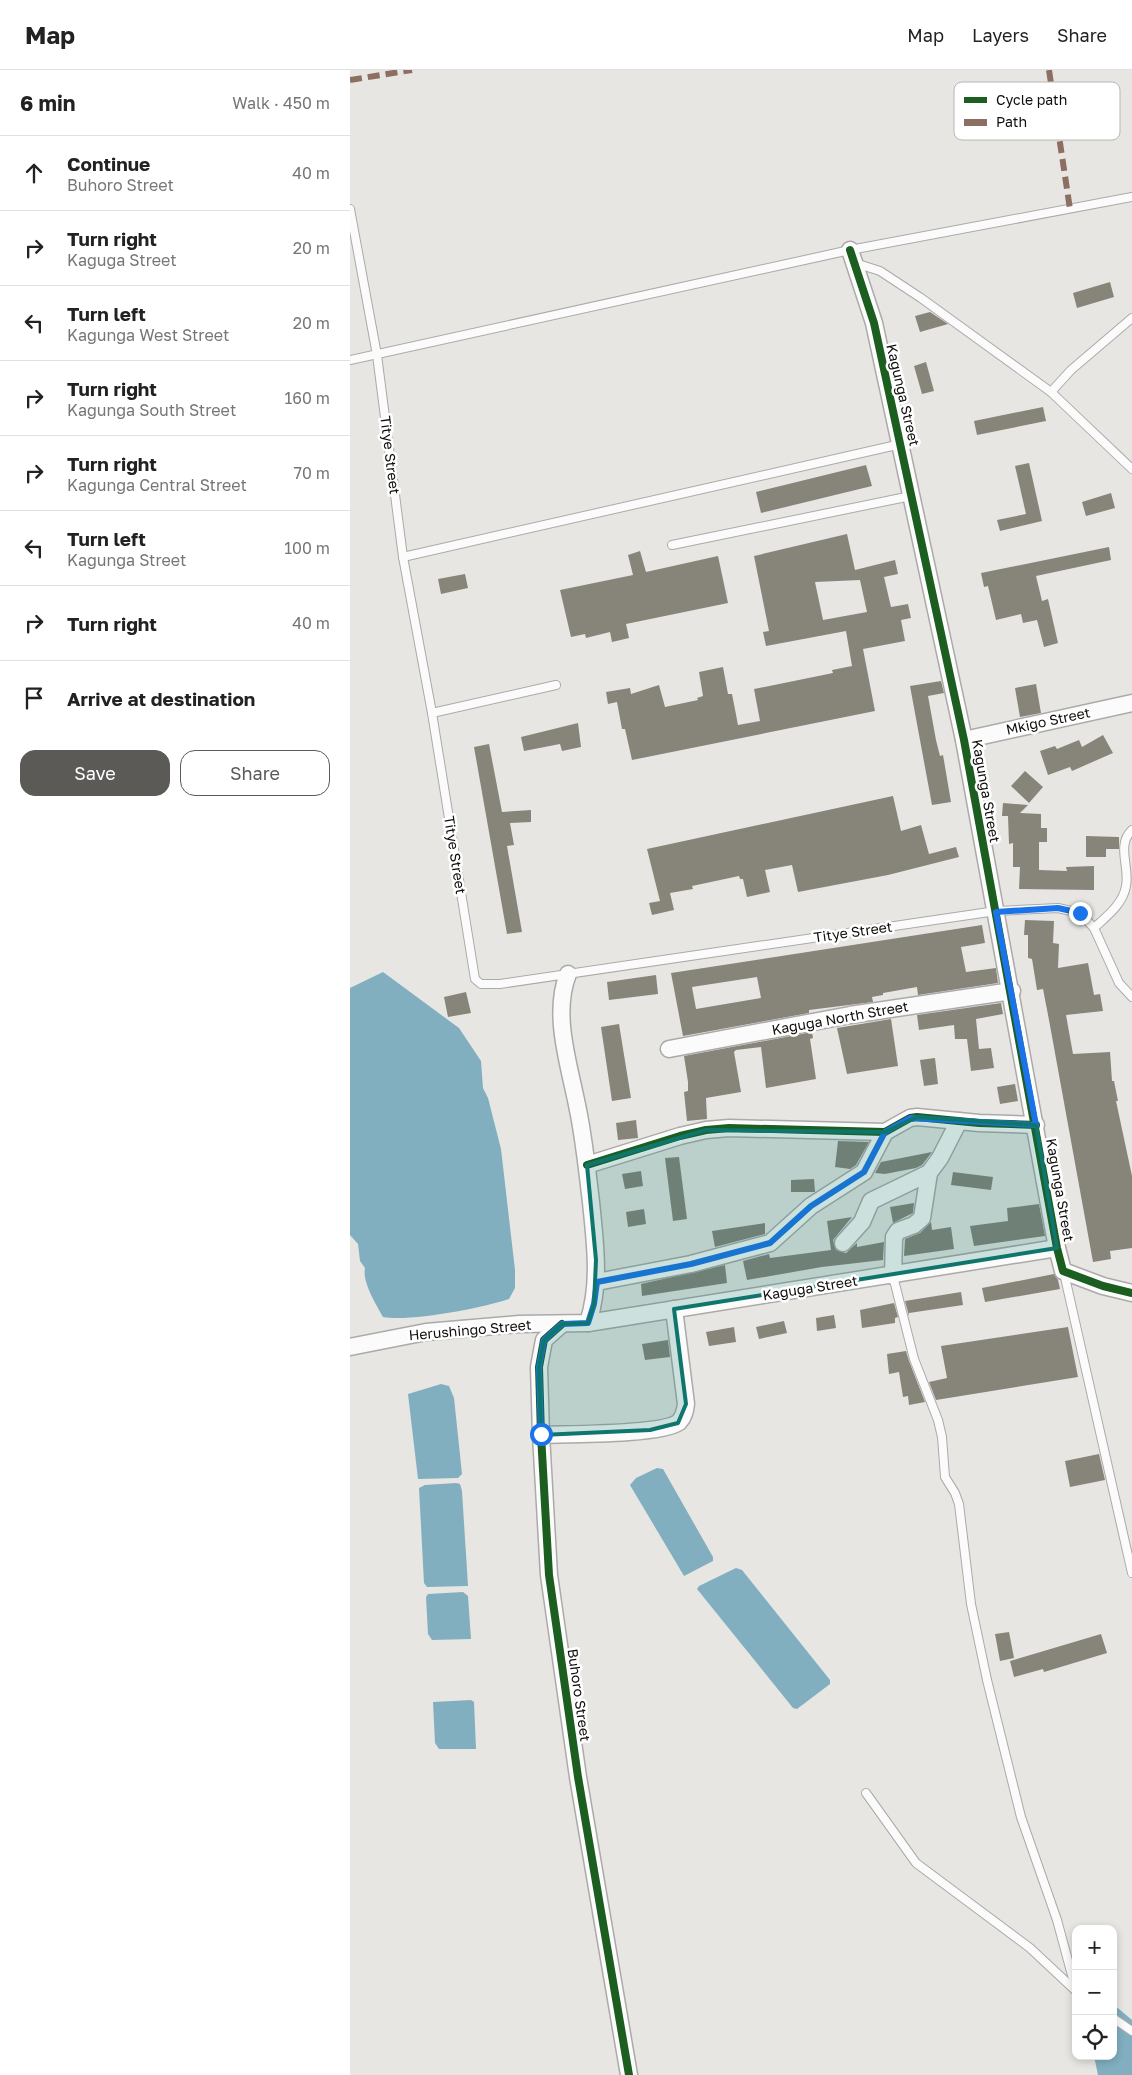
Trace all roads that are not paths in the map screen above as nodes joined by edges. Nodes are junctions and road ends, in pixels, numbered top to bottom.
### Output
1 (1132, 198) edge
2 (350, 209) edge
3 (852, 256) junction
4 (1132, 318) edge
5 (377, 355) junction
6 (350, 360) edge
7 (1050, 392) junction
8 (901, 444) junction
9 (1132, 469) edge
10 (911, 496) junction
11 (672, 545) dead end
12 (403, 558) junction
13 (556, 685) dead end
14 (1132, 703) edge
15 (432, 713) junction
16 (964, 740) junction
17 (1132, 830) edge
18 (996, 912) junction
19 (1094, 928) junction
20 (568, 974) junction
21 (1012, 991) junction
22 (1132, 997) edge
23 (669, 1049) dead end
24 (958, 1121) junction
25 (1036, 1125) junction
26 (885, 1132) junction
27 (587, 1165) junction
28 (929, 1172) junction
29 (843, 1243) dead end
30 (1057, 1248) junction
31 (1064, 1271) junction
32 (893, 1276) junction
33 (597, 1282) junction
34 (1132, 1293) edge
35 (674, 1309) junction
36 (588, 1323) junction
37 (562, 1324) junction
38 (350, 1348) edge
39 (541, 1434) junction
40 (1132, 1574) edge
41 (866, 1794) dead end
42 (1072, 1975) edge
43 (1072, 1986) edge
44 (1117, 2021) edge
45 (1132, 2031) edge
46 (629, 2075) edge

1 - 3 lane
2 - 5 lane, Titye Street
3 - 5 lane
3 - 7 lane
3 - 8 street, Kagunga Street
4 - 7 lane
5 - 6 lane
5 - 12 lane, Titye Street
7 - 9 lane
8 - 10 street, Kagunga Street
8 - 12 lane
10 - 11 lane
10 - 16 street, Kagunga Street
12 - 15 lane, Titye Street
13 - 15 lane
14 - 16 street, Mkigo Street
15 - 20 lane, Titye Street
16 - 18 street, Kagunga Street
17 - 19 lane
18 - 19 lane, Titye Street
18 - 20 lane, Titye Street
18 - 21 street, Kagunga Street
19 - 22 lane
20 - 27 street
21 - 23 street, Kaguga North Street
21 - 25 street, Kagunga Street
24 - 25 street
24 - 26 street
24 - 28 street
25 - 30 street, Kagunga Street
26 - 27 street
26 - 33 street
27 - 33 street
28 - 29 street
28 - 32 street
30 - 31 street, Kagunga Street
30 - 32 street, Kaguga Street
31 - 34 street
31 - 40 lane
32 - 35 street, Kaguga Street
32 - 42 lane
33 - 36 street
35 - 36 street, Kaguga Street
35 - 39 street
36 - 37 street, Kaguga Street
37 - 38 street, Herushingo Street
37 - 39 street, Buhoro Street
39 - 46 street, Buhoro Street
41 - 43 lane
44 - 45 lane

